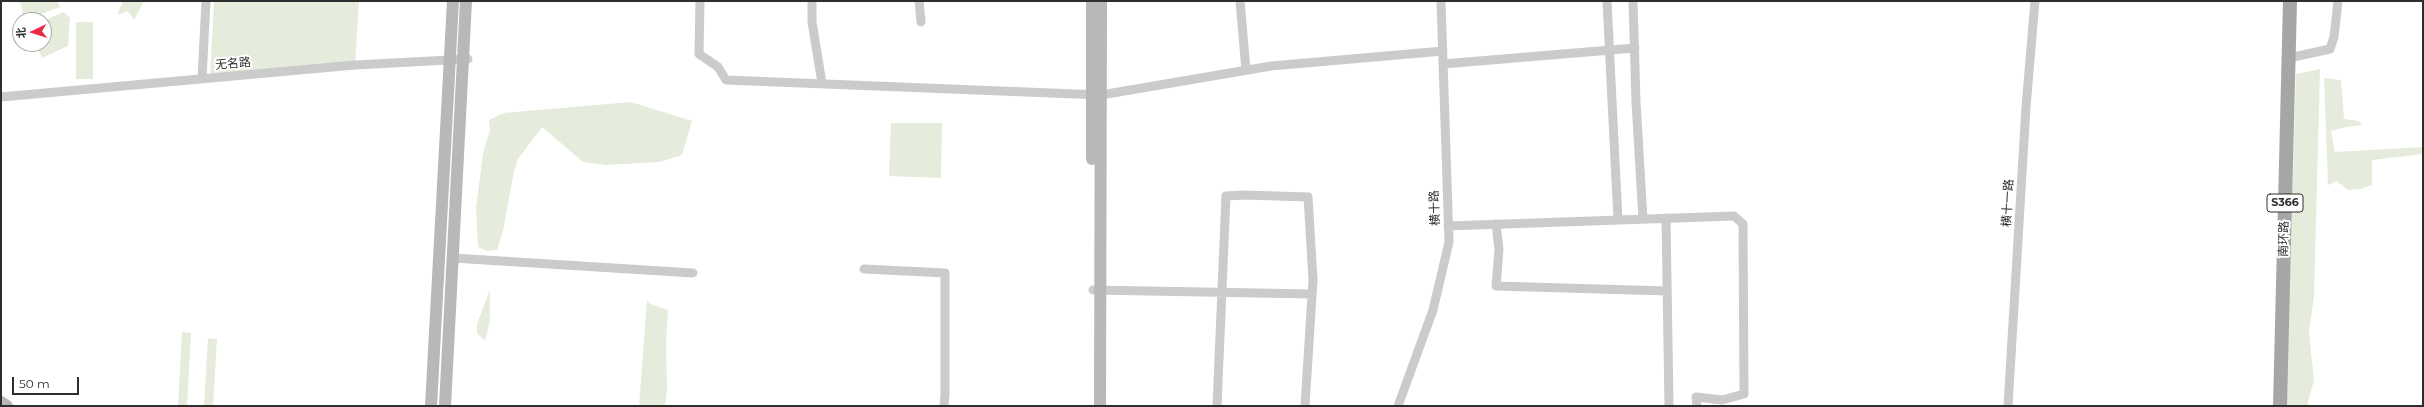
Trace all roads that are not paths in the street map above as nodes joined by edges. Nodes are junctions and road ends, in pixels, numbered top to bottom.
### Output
1 (206, 1) edge
2 (453, 1) edge
3 (466, 1) edge
4 (700, 1) edge
5 (812, 1) edge
6 (919, 1) edge
7 (1092, 1) edge
8 (1101, 1) edge
9 (1240, 1) edge
10 (1441, 1) edge
11 (1607, 1) edge
12 (1633, 1) edge
13 (2035, 1) edge
14 (2290, 1) edge
15 (2338, 1) edge
16 (921, 22) dead end
17 (1635, 48) junction
18 (1442, 51) junction
19 (1609, 51) junction
20 (2289, 58) junction
21 (466, 59) junction
22 (450, 60) junction
23 (1443, 64) junction
24 (1246, 70) junction
25 (202, 79) junction
26 (822, 83) junction
27 (1097, 95) junction
28 (1, 97) edge
29 (1666, 218) junction
30 (1643, 219) junction
31 (1618, 220) junction
32 (1496, 224) junction
33 (1448, 226) junction
34 (453, 258) junction
35 (864, 269) dead end
36 (693, 273) dead end
37 (1096, 290) junction
38 (1667, 290) junction
39 (1222, 292) junction
40 (1312, 294) junction
41 (1, 402) edge
42 (7, 406) edge
43 (431, 406) edge
44 (445, 406) edge
45 (944, 406) edge
46 (1093, 406) edge
47 (1100, 406) edge
48 (1218, 406) edge
49 (1305, 406) edge
50 (1398, 406) edge
51 (1669, 406) edge
52 (1697, 406) edge
53 (2008, 406) edge
54 (2280, 406) edge

1 - 25 street
2 - 22 main road
3 - 21 main road
4 - 26 street
5 - 26 street
6 - 16 street
7 - 27 main road
8 - 27 main road
9 - 24 street
10 - 18 street, 横十路
11 - 19 street
12 - 17 street
13 - 53 street, 横十一路
14 - 20 main road, 南环路 / S366
15 - 20 street
17 - 19 street
17 - 30 street
18 - 23 street, 横十路
18 - 24 street
19 - 23 street
19 - 31 street
20 - 54 main road, 南环路 / S366
21 - 22 street, 无名路
21 - 34 main road
22 - 25 street, 无名路
22 - 43 main road
23 - 33 street, 横十路
24 - 27 street
25 - 28 street, 无名路
26 - 27 street
27 - 37 main road
29 - 30 street
29 - 38 street
29 - 52 street
30 - 31 street
31 - 32 street
32 - 33 street
32 - 38 street
33 - 50 street, 横十路
34 - 36 street
34 - 44 main road
35 - 45 street
37 - 39 street
37 - 46 main road
37 - 47 main road
38 - 51 street
39 - 40 street
39 - 40 street
39 - 48 street
40 - 49 street
41 - 42 main road

